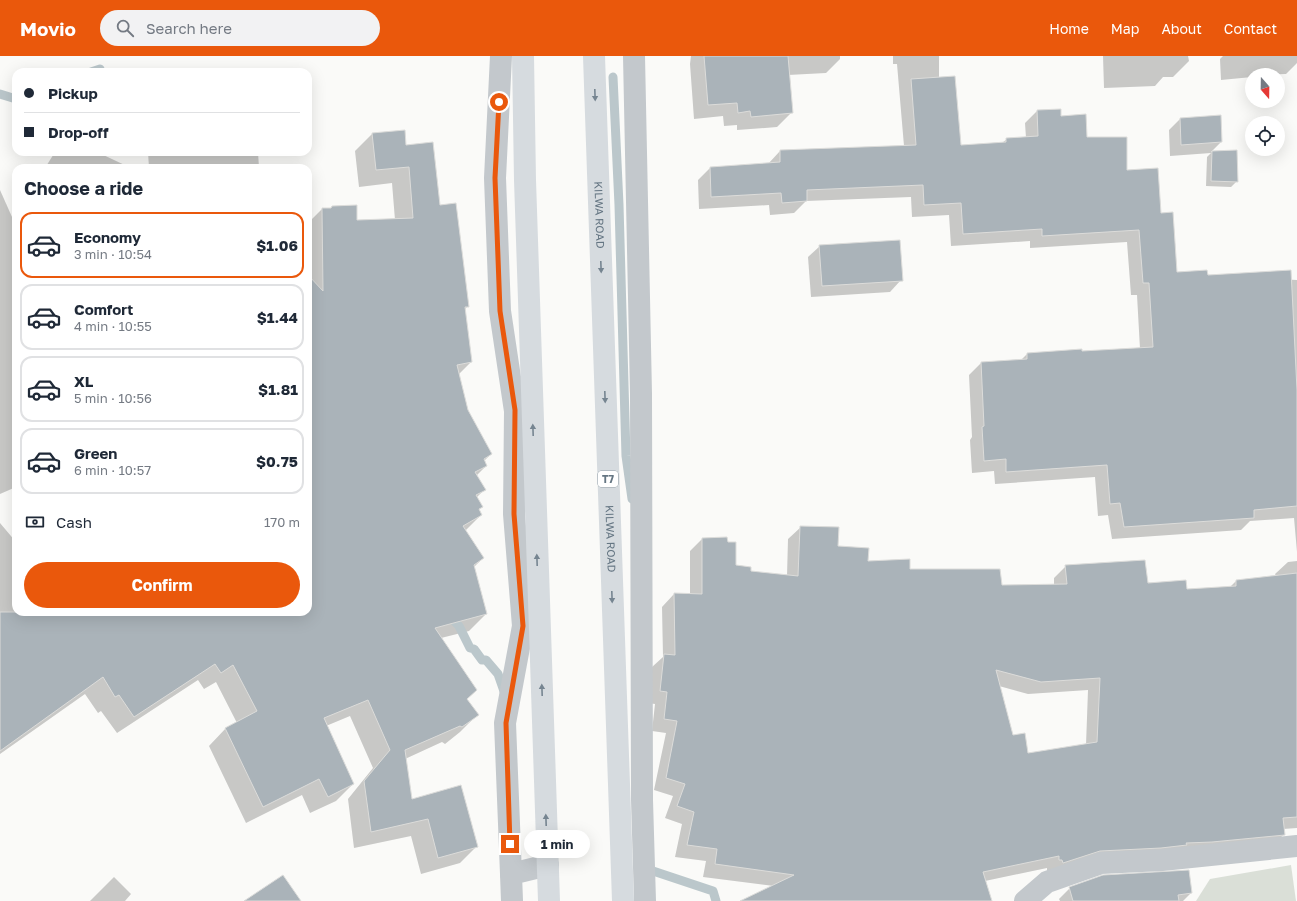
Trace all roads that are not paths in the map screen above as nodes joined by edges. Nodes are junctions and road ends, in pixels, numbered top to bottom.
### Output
1 (502, 56) edge
2 (523, 56) edge
3 (594, 56) edge
4 (634, 56) edge
5 (1297, 846) edge
6 (548, 865) junction
7 (511, 874) junction
8 (512, 901) edge
9 (549, 901) edge
10 (623, 901) edge
11 (645, 901) edge
12 (1025, 901) edge

1 - 7 street
6 -> 2 highway
3 -> 10 highway, KILWA ROAD / T7
4 - 11 street
5 - 12 street
6 - 7 street
6 - 9 highway
7 - 8 street

